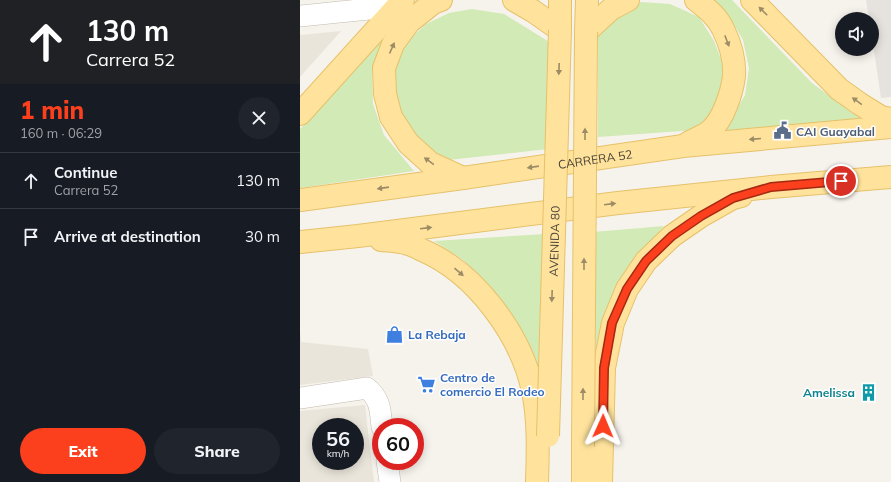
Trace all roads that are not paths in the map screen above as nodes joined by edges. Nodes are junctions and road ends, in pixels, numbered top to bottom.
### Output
1 (441, 0) edge
2 (514, 0) edge
3 (560, 0) edge
4 (587, 0) edge
5 (628, 0) edge
6 (696, 0) edge
7 (752, 0) edge
8 (400, 3) edge
9 (300, 16) edge
10 (560, 30) junction
11 (586, 32) junction
12 (300, 114) edge
13 (891, 119) edge
14 (891, 127) edge
15 (683, 146) junction
16 (891, 177) edge
17 (463, 178) junction
18 (771, 187) junction
19 (300, 200) edge
20 (358, 236) junction
21 (301, 243) edge
22 (300, 398) edge
23 (381, 418) edge
24 (388, 470) edge
25 (390, 482) edge
26 (537, 482) edge
27 (550, 482) edge
28 (583, 482) edge
29 (602, 482) edge

17 -> 1 main road
2 - 10 main road
3 - 10 main road, AVENIDA 80
4 - 11 main road
5 - 11 main road
6 -> 15 main road
13 -> 7 main road
8 - 9 street
8 - 12 main road
10 -> 27 main road, AVENIDA 80, bridge
28 -> 11 main road, bridge
14 -> 15 main road, CARRERA 52
15 -> 17 main road, CARRERA 52
16 - 18 main road
17 -> 19 main road, CARRERA 52
20 -> 18 main road
18 - 29 main road
20 - 21 main road
20 -> 26 main road
22 - 23 street
24 - 25 street

